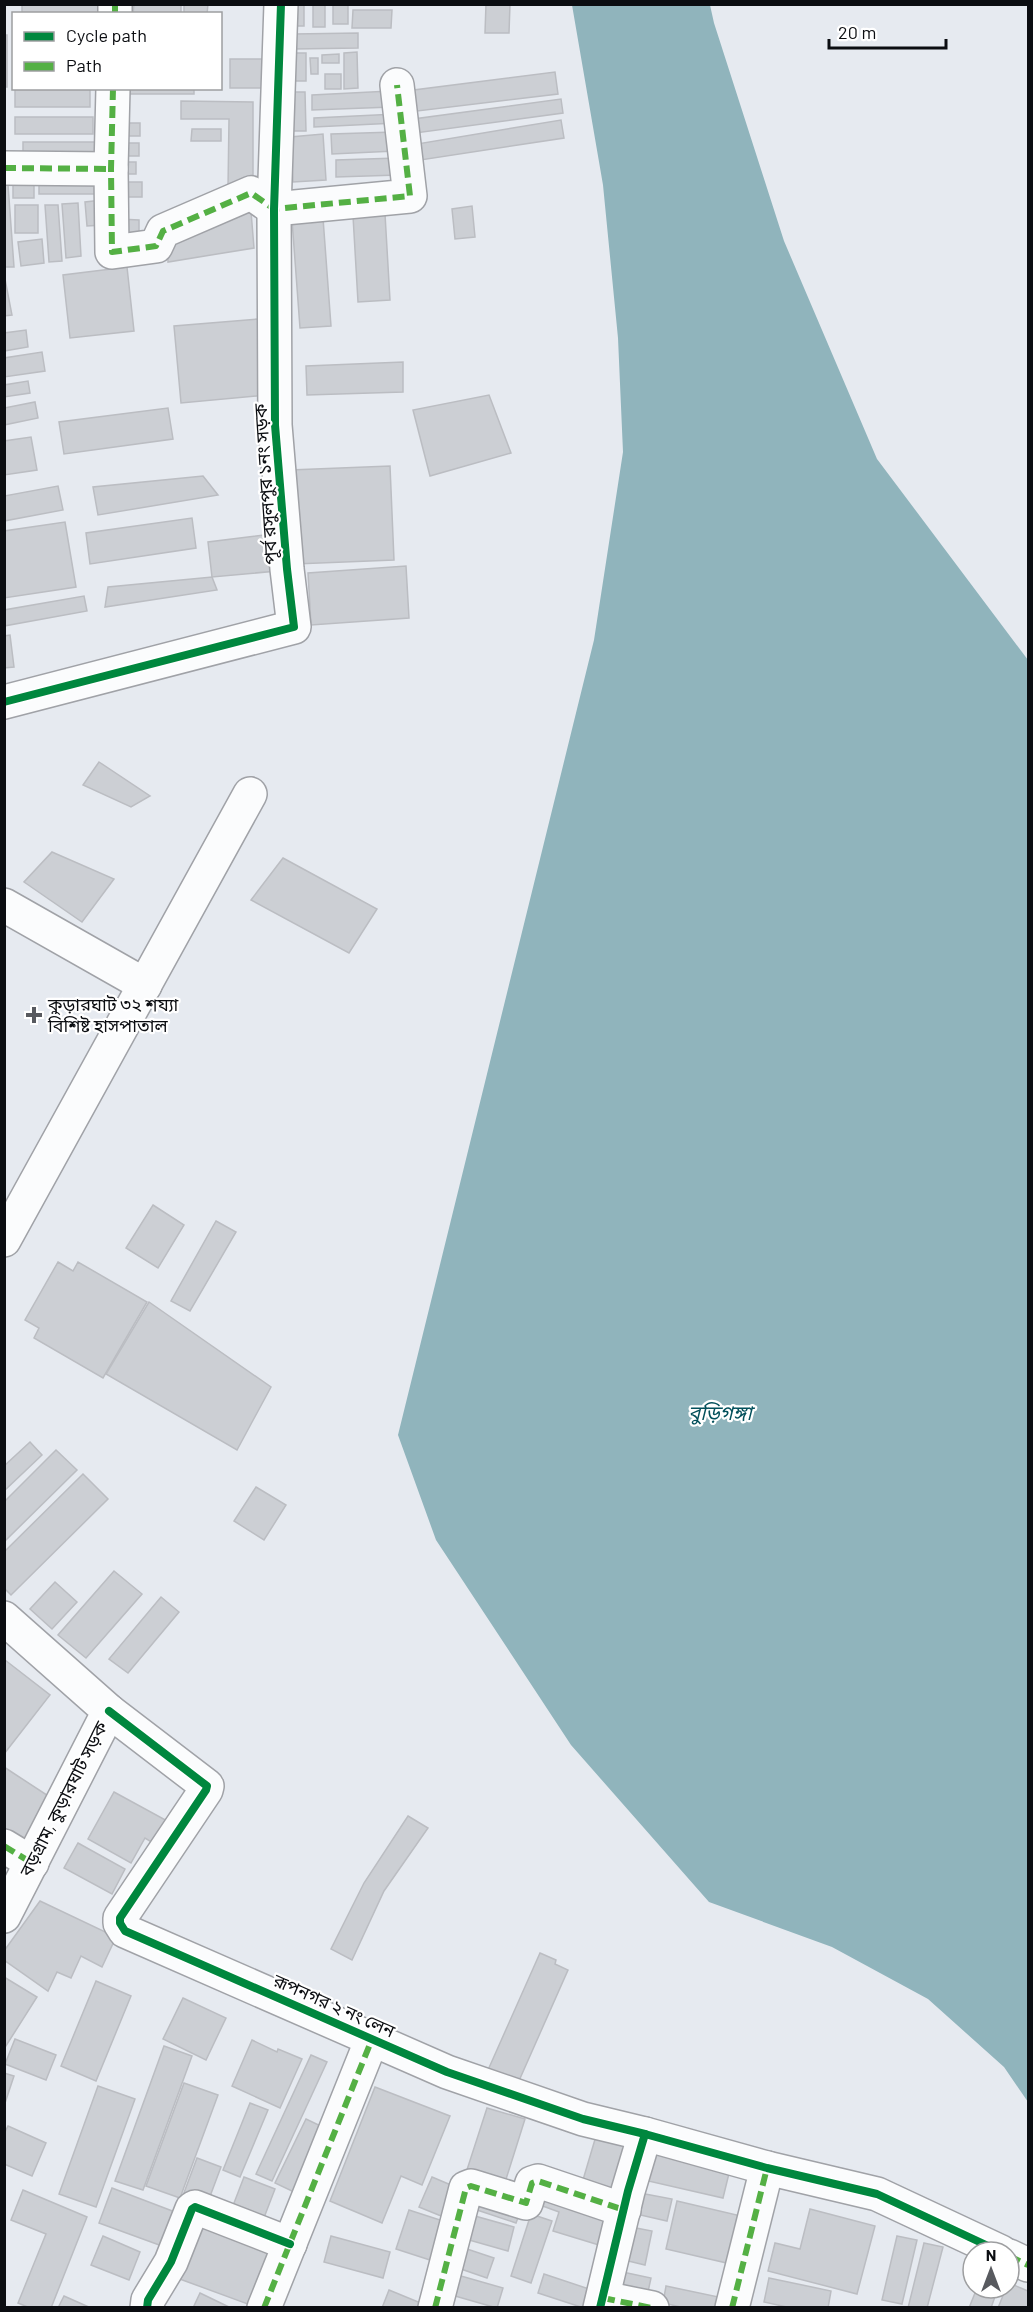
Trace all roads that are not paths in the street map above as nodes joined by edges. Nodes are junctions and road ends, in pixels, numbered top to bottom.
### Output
1 (281, 4) edge
2 (398, 85) dead end
3 (113, 90) edge
4 (4, 168) edge
5 (111, 169) junction
6 (274, 209) junction
7 (4, 702) edge
8 (250, 794) dead end
9 (4, 906) edge
10 (145, 985) junction
11 (4, 1240) edge
12 (4, 1618) edge
13 (110, 1711) junction
14 (4, 1846) edge
15 (32, 1863) junction
16 (4, 1916) edge
17 (372, 2038) junction
18 (645, 2134) junction
19 (767, 2168) junction
20 (624, 2210) junction
21 (975, 2240) edge
22 (290, 2244) junction
23 (602, 2303) edge
24 (147, 2307) edge
25 (264, 2307) edge
26 (435, 2307) edge
27 (652, 2307) edge
28 (732, 2307) edge

1 - 6 street, পূর্ব রসুলপুর ১নং সড়ক
2 - 6 street
3 - 5 street
4 - 5 street
5 - 6 street
6 - 7 street, পূর্ব রসুলপুর ১নং সড়ক
8 - 10 street
9 - 10 street
10 - 11 street
12 - 13 street, বড়গ্রাম, কুড়ারঘাট সড়ক
13 - 15 street, বড়গ্রাম, কুড়ারঘাট সড়ক
13 - 17 street, রূপনগর ২ নং লেন
14 - 15 street
15 - 16 street, বড়গ্রাম, কুড়ারঘাট সড়ক
17 - 18 street, রূপনগর ২ নং লেন
17 - 22 street
18 - 19 street, রূপনগর ২ নং লেন
18 - 20 street
19 - 21 street, রূপনগর ২ নং লেন
19 - 28 street
20 - 23 street
20 - 26 street
22 - 24 street
22 - 25 street
23 - 27 street

